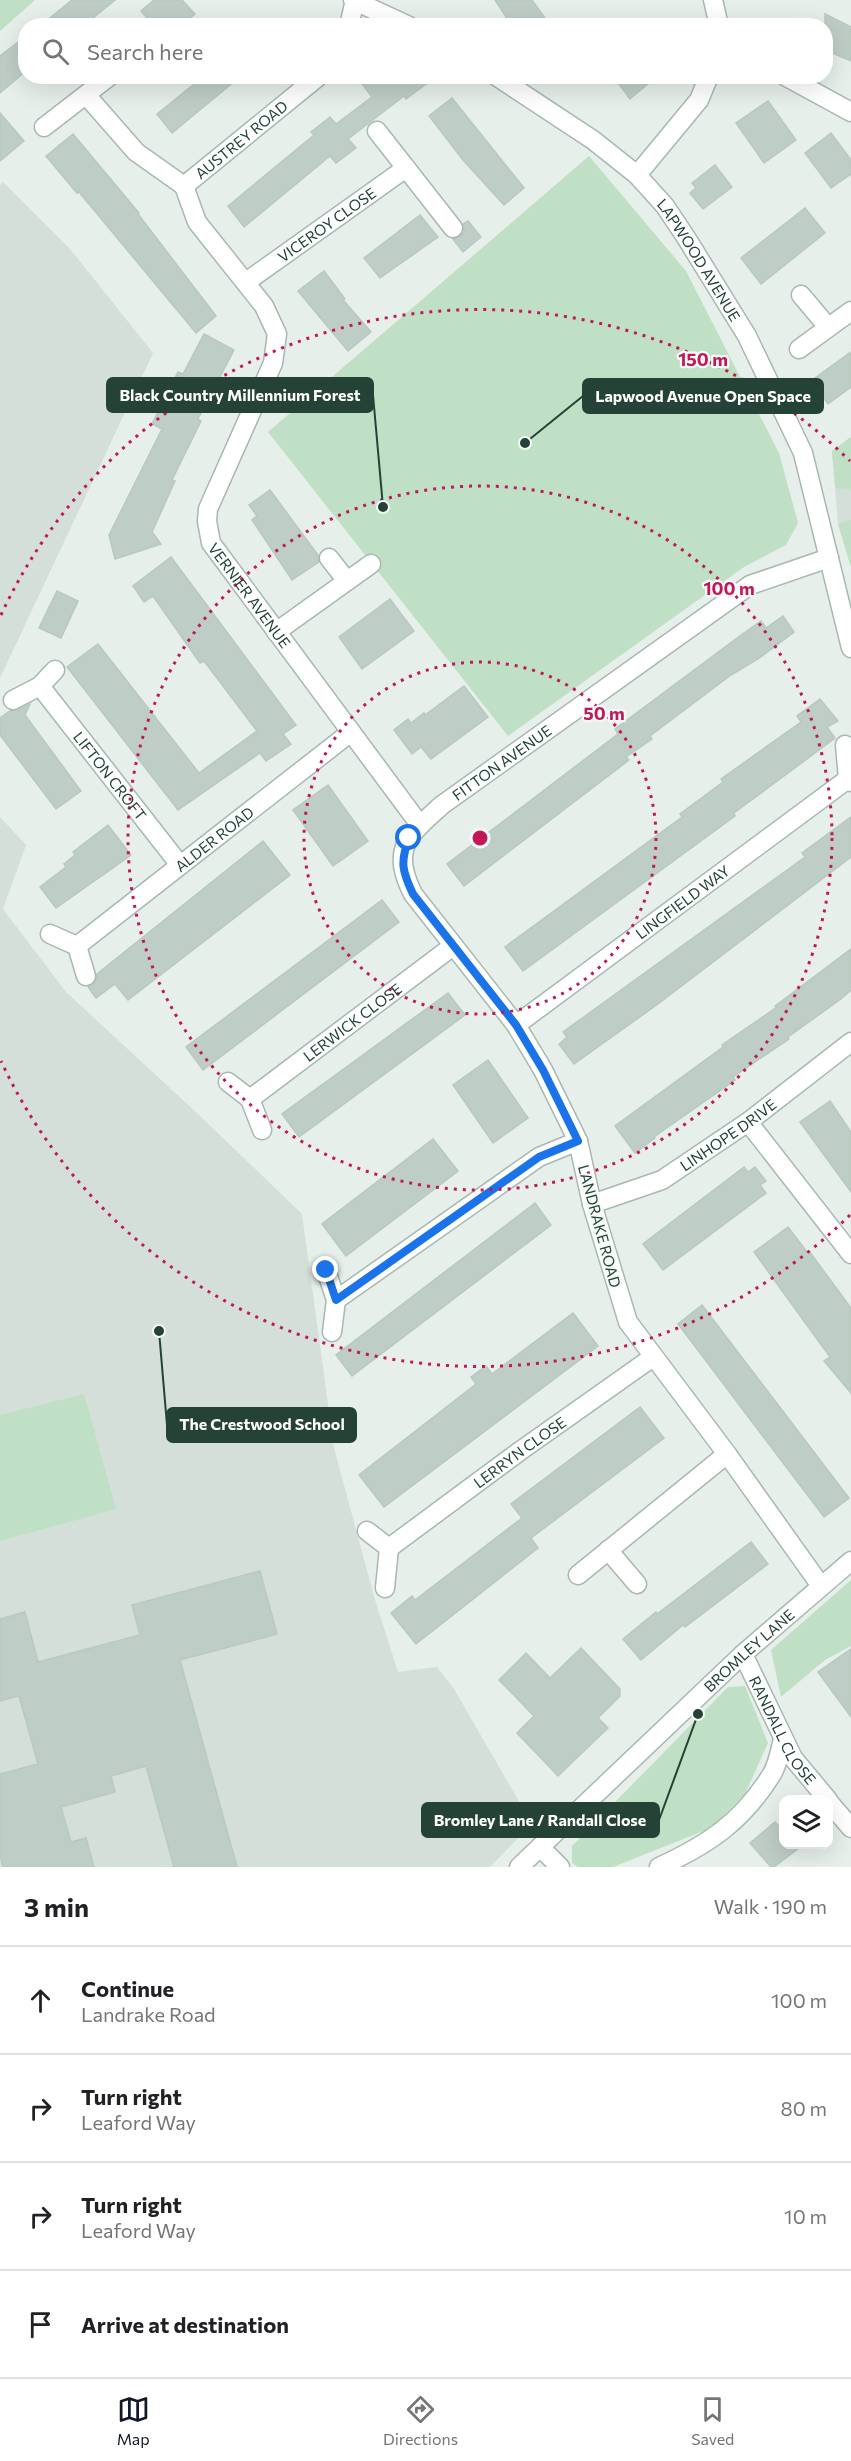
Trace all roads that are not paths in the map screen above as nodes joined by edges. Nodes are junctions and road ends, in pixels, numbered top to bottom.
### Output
1 (354, 0) edge
2 (713, 0) edge
3 (351, 18) edge
4 (392, 18) edge
5 (717, 18) edge
6 (101, 84) edge
7 (309, 84) edge
8 (508, 84) edge
9 (706, 84) edge
10 (800, 84) edge
11 (87, 96) junction
12 (851, 112) edge
13 (44, 127) dead end
14 (377, 131) dead end
15 (406, 168) junction
16 (637, 175) junction
17 (184, 186) junction
18 (453, 228) dead end
19 (246, 282) junction
20 (801, 295) dead end
21 (851, 311) edge
22 (828, 327) junction
23 (799, 349) dead end
24 (329, 558) dead end
25 (829, 558) junction
26 (370, 564) dead end
27 (347, 581) junction
28 (276, 632) junction
29 (851, 648) edge
30 (55, 670) dead end
31 (40, 686) junction
32 (13, 700) dead end
33 (351, 732) junction
34 (845, 744) dead end
35 (849, 780) edge
36 (420, 825) junction
37 (180, 865) junction
38 (50, 934) dead end
39 (77, 946) junction
40 (453, 946) junction
41 (86, 975) dead end
42 (516, 1025) junction
43 (847, 1052) edge
44 (228, 1082) dead end
45 (250, 1099) junction
46 (748, 1122) junction
47 (262, 1130) dead end
48 (578, 1141) junction
49 (592, 1204) junction
50 (851, 1254) edge
51 (326, 1270) dead end
52 (336, 1300) junction
53 (332, 1332) dead end
54 (653, 1357) junction
55 (727, 1454) junction
56 (367, 1531) dead end
57 (389, 1548) junction
58 (608, 1551) junction
59 (851, 1561) edge
60 (578, 1575) dead end
61 (637, 1584) dead end
62 (820, 1586) junction
63 (385, 1588) dead end
64 (743, 1654) junction
65 (783, 1739) junction
66 (824, 1795) edge
67 (833, 1806) edge
68 (851, 1828) edge
69 (540, 1847) junction
70 (519, 1867) edge
71 (560, 1867) edge
72 (659, 1867) edge

1 - 3 street
1 - 4 street
2 - 5 street
6 - 11 street
7 - 17 street, AUSTREY ROAD
8 - 16 street, LAPWOOD AVENUE
9 - 16 street
10 - 12 street
11 - 13 street
11 - 17 street, AUSTREY ROAD
14 - 15 street
15 - 18 street
15 - 19 street, VICEROY CLOSE
16 - 25 street, LAPWOOD AVENUE
17 - 19 street, VERNIER AVENUE
19 - 28 street, VERNIER AVENUE
20 - 22 street
21 - 22 street
22 - 23 street
24 - 27 street
25 - 29 street, LAPWOOD AVENUE
25 - 36 street, FITTON AVENUE
26 - 27 street
27 - 28 street
28 - 33 street, VERNIER AVENUE
30 - 31 street
31 - 32 street
31 - 37 street, LIFTON CROFT
33 - 36 street, VERNIER AVENUE
33 - 37 street, ALDER ROAD
34 - 35 street, LINGFIELD WAY
35 - 42 street, LINGFIELD WAY
36 - 40 street, LANDRAKE ROAD
37 - 39 street, ALDER ROAD
38 - 39 street
39 - 41 street
40 - 42 street, LANDRAKE ROAD
40 - 45 street, LERWICK CLOSE
42 - 48 street, LANDRAKE ROAD
43 - 46 street, LINHOPE DRIVE
44 - 45 street
45 - 47 street
46 - 49 street, LINHOPE DRIVE
46 - 50 street
48 - 49 street, LANDRAKE ROAD
48 - 52 street
49 - 54 street, LANDRAKE ROAD
51 - 52 street
52 - 53 street
54 - 55 street, LANDRAKE ROAD
54 - 57 street, LERRYN CLOSE
55 - 58 street
55 - 62 street, LANDRAKE ROAD
56 - 57 street
57 - 63 street
58 - 60 street
58 - 61 street
59 - 62 street, BROMLEY LANE
62 - 64 street, BROMLEY LANE
64 - 65 street, RANDALL CLOSE
64 - 69 street, BROMLEY LANE
65 - 66 street, RANDALL CLOSE
65 - 72 street
67 - 68 street, RANDALL CLOSE
69 - 70 street, BROMLEY LANE
69 - 71 street

